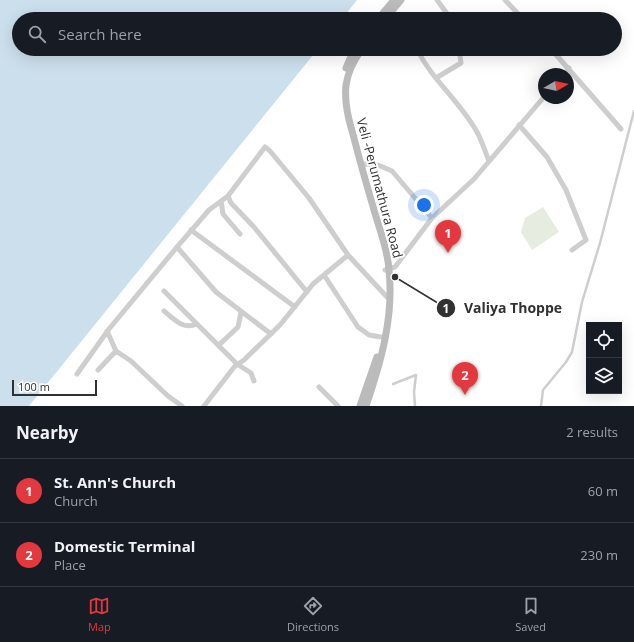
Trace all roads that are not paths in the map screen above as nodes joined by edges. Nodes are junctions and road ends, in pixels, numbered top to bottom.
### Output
1 (394, 0) edge
2 (401, 0) edge
3 (437, 0) edge
4 (505, 0) edge
5 (384, 12) edge
6 (392, 12) edge
7 (446, 12) edge
8 (516, 12) edge
9 (351, 56) edge
10 (357, 56) edge
11 (420, 56) edge
12 (460, 56) edge
13 (558, 56) edge
14 (569, 68) edge
15 (574, 74) edge
16 (436, 78) junction
17 (538, 104) edge
18 (634, 111) edge
19 (519, 125) junction
20 (621, 129) dead end
21 (489, 161) junction
22 (361, 164) junction
23 (228, 196) junction
24 (221, 201) junction
25 (432, 218) junction
26 (191, 230) junction
27 (240, 234) dead end
28 (177, 247) junction
29 (572, 250) dead end
30 (348, 255) junction
31 (387, 270) junction
32 (324, 275) junction
33 (164, 291) dead end
34 (306, 292) junction
35 (387, 297) junction
36 (295, 307) junction
37 (164, 311) dead end
38 (241, 312) junction
39 (197, 324) junction
40 (107, 331) junction
41 (271, 334) junction
42 (381, 337) junction
43 (219, 346) junction
44 (116, 351) junction
45 (237, 364) junction
46 (98, 370) dead end
47 (77, 374) dead end
48 (254, 381) dead end
49 (393, 384) dead end
50 (319, 387) dead end
51 (368, 392) junction
52 (182, 406) edge
53 (204, 406) edge
54 (338, 406) edge
55 (360, 406) edge
56 (366, 406) edge
57 (414, 406) edge
58 (541, 406) edge

1 - 5 main road
2 - 6 main road
3 - 7 street
4 - 8 street
9 - 31 main road
10 - 22 main road, Veli -Perumathura Road
11 - 16 street
12 - 16 street
13 - 14 street
15 - 20 street
16 - 21 street
17 - 19 street
18 - 58 lane
19 - 21 street
19 - 29 street
21 - 25 street
22 - 25 street
22 - 31 main road, Veli -Perumathura Road
23 - 24 street
23 - 30 street
23 - 34 street
24 - 26 street
24 - 27 street
25 - 31 street
26 - 28 street
26 - 36 street
28 - 38 street
28 - 40 street
30 - 32 street
30 - 35 street
31 - 35 main road
31 - 51 main road, Veli -Perumathura Road
32 - 34 street
32 - 42 street
33 - 39 street
34 - 36 street
35 - 42 main road
36 - 41 street
37 - 39 street
38 - 41 street
38 - 43 street
39 - 43 street
40 - 44 street
40 - 47 street
41 - 45 street
42 - 51 main road
43 - 45 street
44 - 46 street
44 - 52 street
45 - 48 street
45 - 53 street
49 - 57 lane
50 - 54 street
51 - 55 main road
51 - 56 main road, Veli -Perumathura Road

